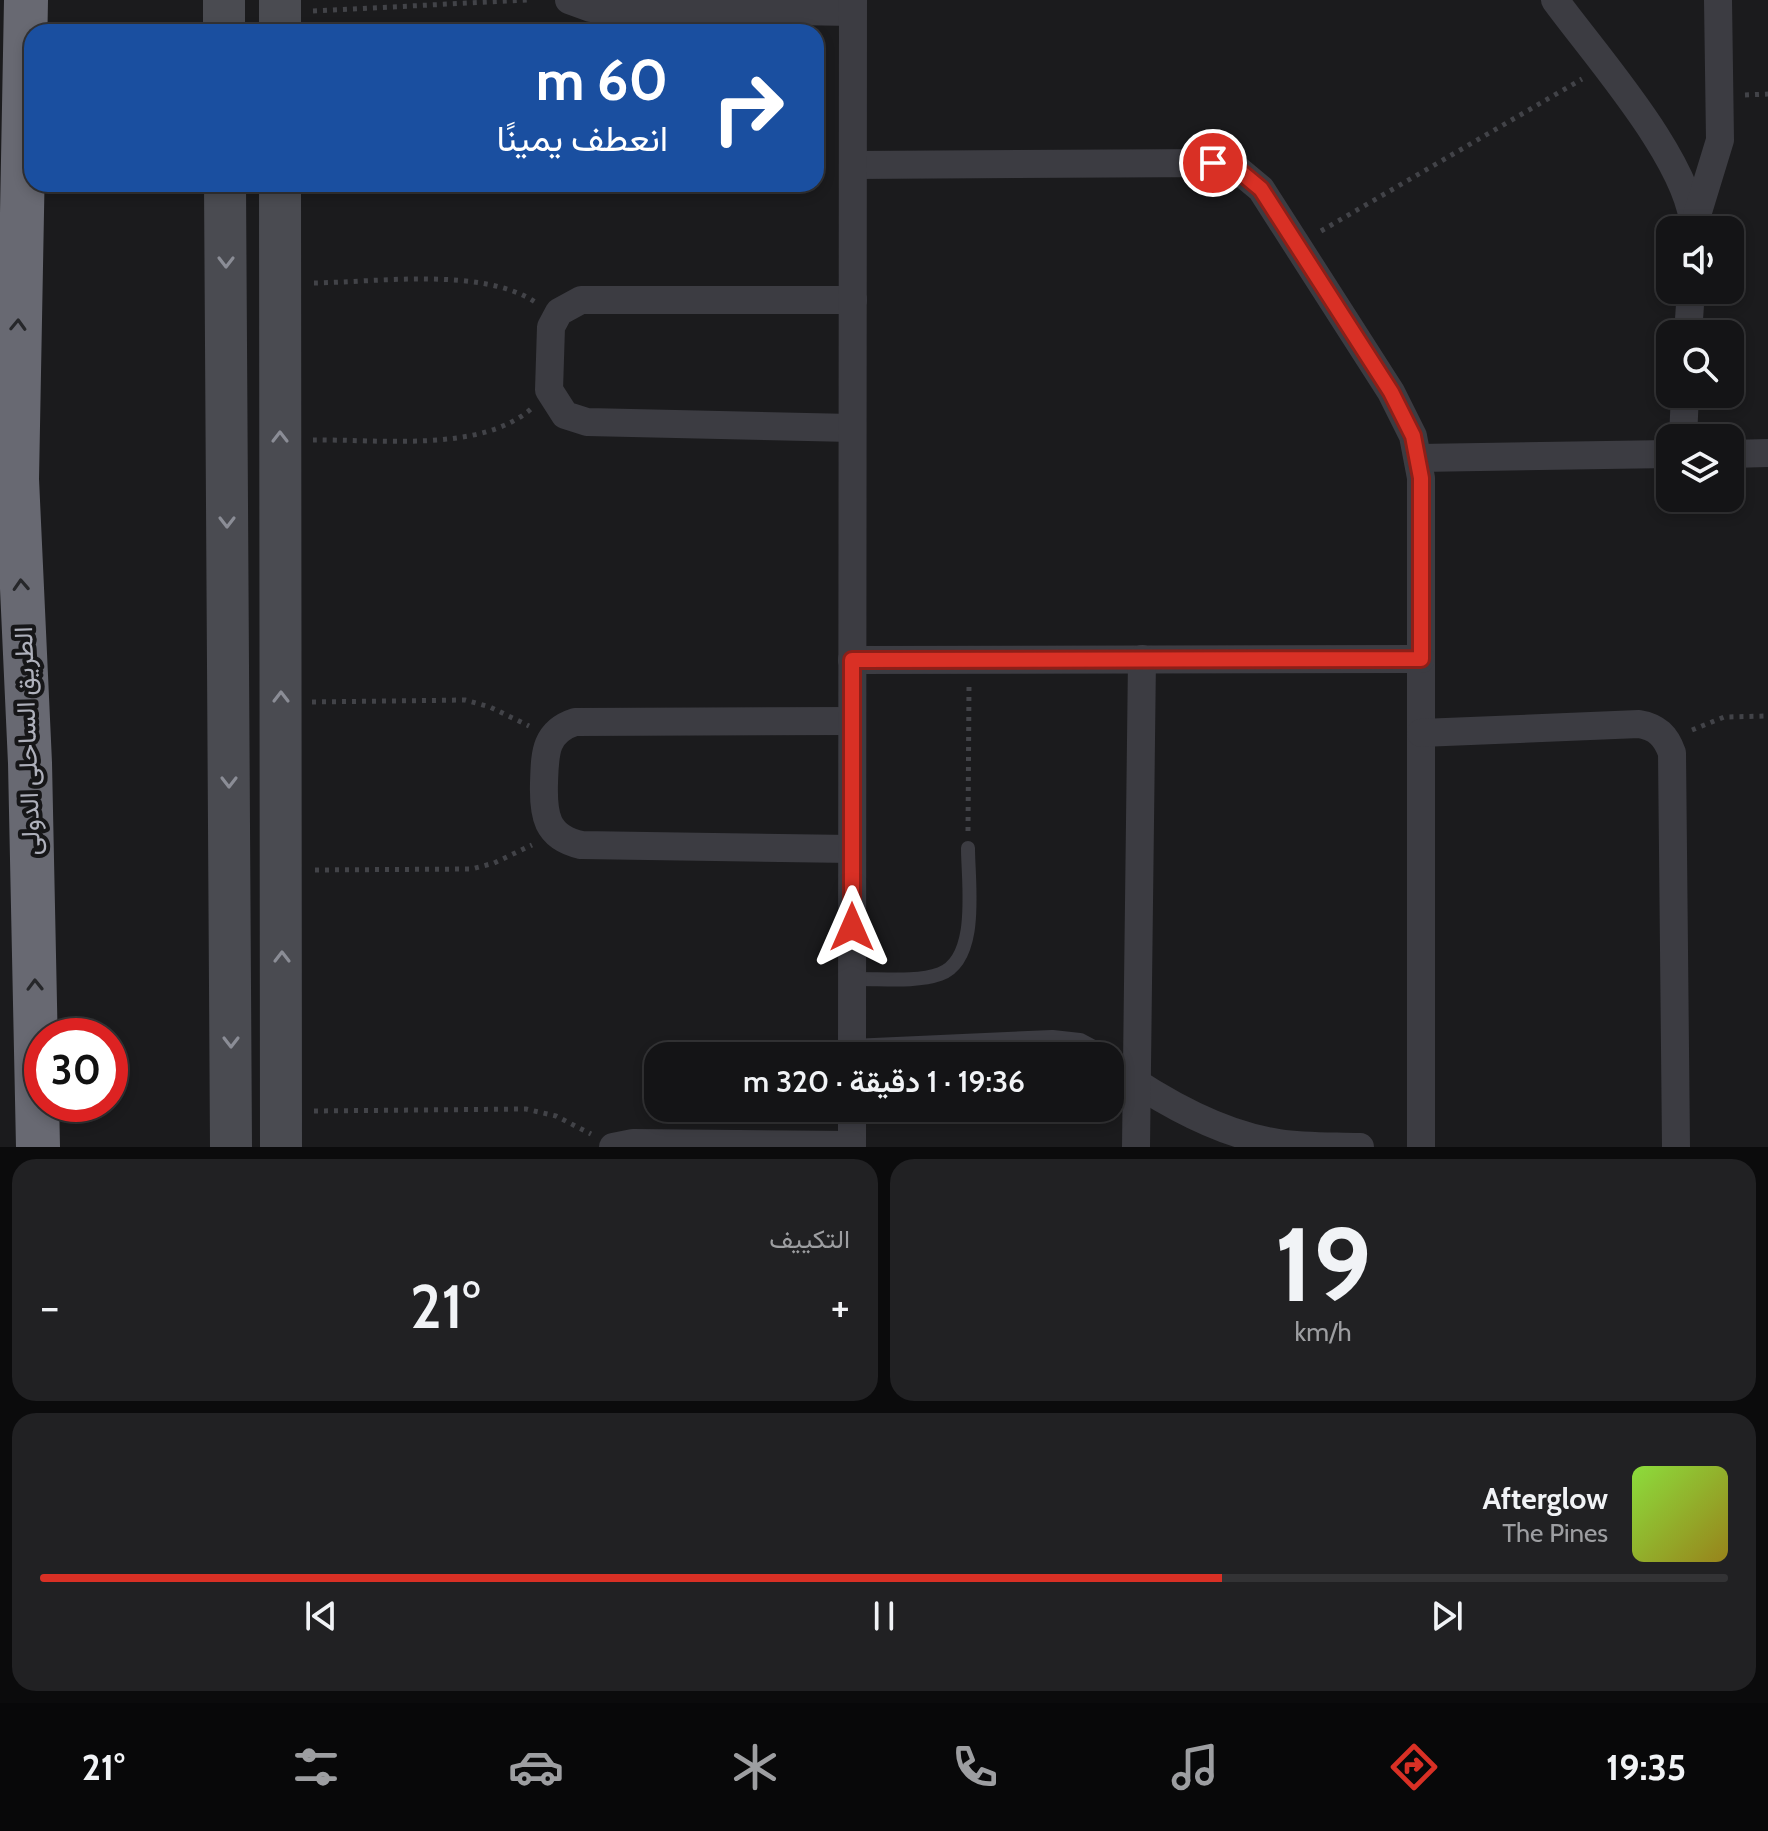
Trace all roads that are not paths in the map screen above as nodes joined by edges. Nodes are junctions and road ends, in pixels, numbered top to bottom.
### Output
1 (26, 0) edge
2 (224, 0) edge
3 (569, 0) edge
4 (1555, 0) edge
5 (1718, 0) edge
6 (853, 6) edge
7 (26, 24) edge
8 (224, 24) edge
9 (24, 106) edge
10 (853, 165) junction
11 (225, 192) edge
12 (280, 192) edge
13 (1690, 216) edge
14 (1698, 216) edge
15 (853, 300) junction
16 (852, 428) junction
17 (1768, 453) edge
18 (1656, 454) edge
19 (1744, 454) edge
20 (1419, 458) junction
21 (1142, 659) junction
22 (1421, 659) junction
23 (852, 660) junction
24 (852, 721) junction
25 (1421, 733) junction
26 (968, 848) road end
27 (852, 849) junction
28 (852, 979) junction
29 (852, 1042) edge
30 (1124, 1075) edge
31 (1136, 1084) junction
32 (852, 1122) edge
33 (281, 1129) edge
34 (605, 1143) edge
35 (852, 1146) edge
36 (38, 1147) edge
37 (231, 1147) edge
38 (1136, 1147) edge
39 (1360, 1147) edge
40 (1421, 1147) edge
41 (1676, 1147) edge

7 -> 1 highway, الطريق الساحلى الدولى
2 - 8 main road
3 - 6 street
4 - 13 street
5 - 14 street
6 - 10 street
36 -> 9 highway, الطريق الساحلى الدولى
10 - 15 street
10 - 20 street
11 -> 37 main road
33 -> 12 main road
15 - 16 street
15 - 16 street
16 - 23 street
17 - 19 street
18 - 20 street
20 - 22 street
21 - 22 street
21 - 23 street
21 - 31 street
22 - 25 street
23 - 24 street
24 - 27 street
24 - 27 street
25 - 40 street
25 - 41 street
26 - 28 lane
27 - 28 street
28 - 29 street
30 - 31 street
31 - 38 street
31 - 39 street
32 - 35 street
34 - 35 street

